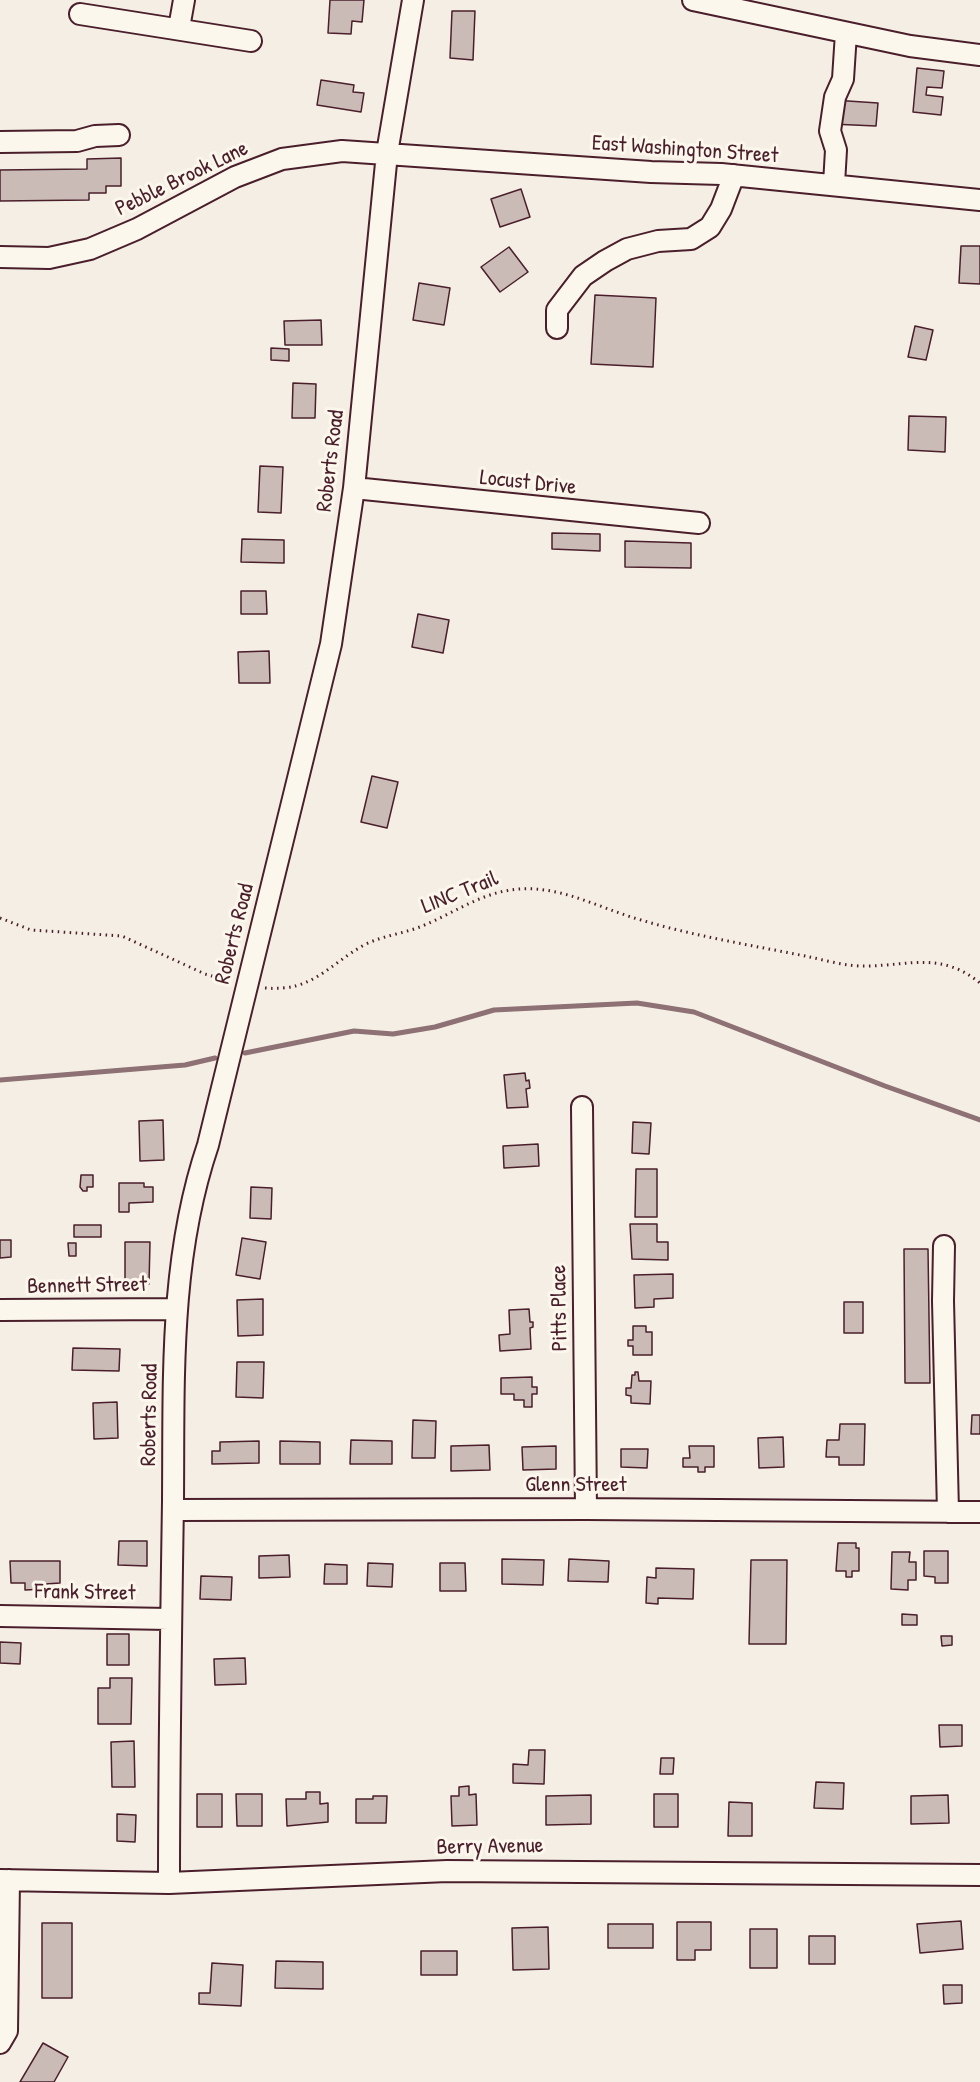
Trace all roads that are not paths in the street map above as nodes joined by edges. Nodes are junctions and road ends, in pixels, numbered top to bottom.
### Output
1 (184, 0) edge
2 (413, 0) edge
3 (693, 0) edge
4 (80, 14) dead end
5 (179, 28) junction
6 (846, 33) junction
7 (251, 40) dead end
8 (980, 55) edge
9 (119, 135) dead end
10 (0, 142) edge
11 (387, 153) junction
12 (734, 175) junction
13 (834, 184) junction
14 (980, 200) edge
15 (0, 257) edge
16 (556, 328) dead end
17 (354, 488) junction
18 (699, 523) dead end
19 (582, 1107) dead end
20 (944, 1246) dead end
21 (175, 1309) junction
22 (0, 1311) edge
23 (586, 1509) junction
24 (173, 1510) junction
25 (948, 1512) junction
26 (980, 1512) edge
27 (0, 1616) edge
28 (170, 1619) junction
29 (980, 1875) edge
30 (4, 1880) edge
31 (169, 1883) junction
32 (0, 2043) edge

1 - 5 street
2 - 11 street, Roberts Road
3 - 6 street
4 - 5 street
5 - 7 street
6 - 8 street
6 - 13 street
9 - 10 street
11 - 12 street, East Washington Street
11 - 15 street, Pebble Brook Lane
11 - 17 street, Roberts Road
12 - 13 street, East Washington Street
12 - 16 street
13 - 14 street, East Washington Street
17 - 18 street, Locust Drive
17 - 21 street, Roberts Road
19 - 23 street, Pitts Place
20 - 25 street
21 - 22 street, Bennett Street
21 - 24 street, Roberts Road
23 - 24 street, Glenn Street
23 - 25 street, Glenn Street
24 - 28 street, Roberts Road
25 - 26 street, Glenn Street
27 - 28 street, Frank Street
28 - 31 street, Roberts Road
29 - 31 street, Berry Avenue
30 - 31 street, Berry Avenue
30 - 32 street

